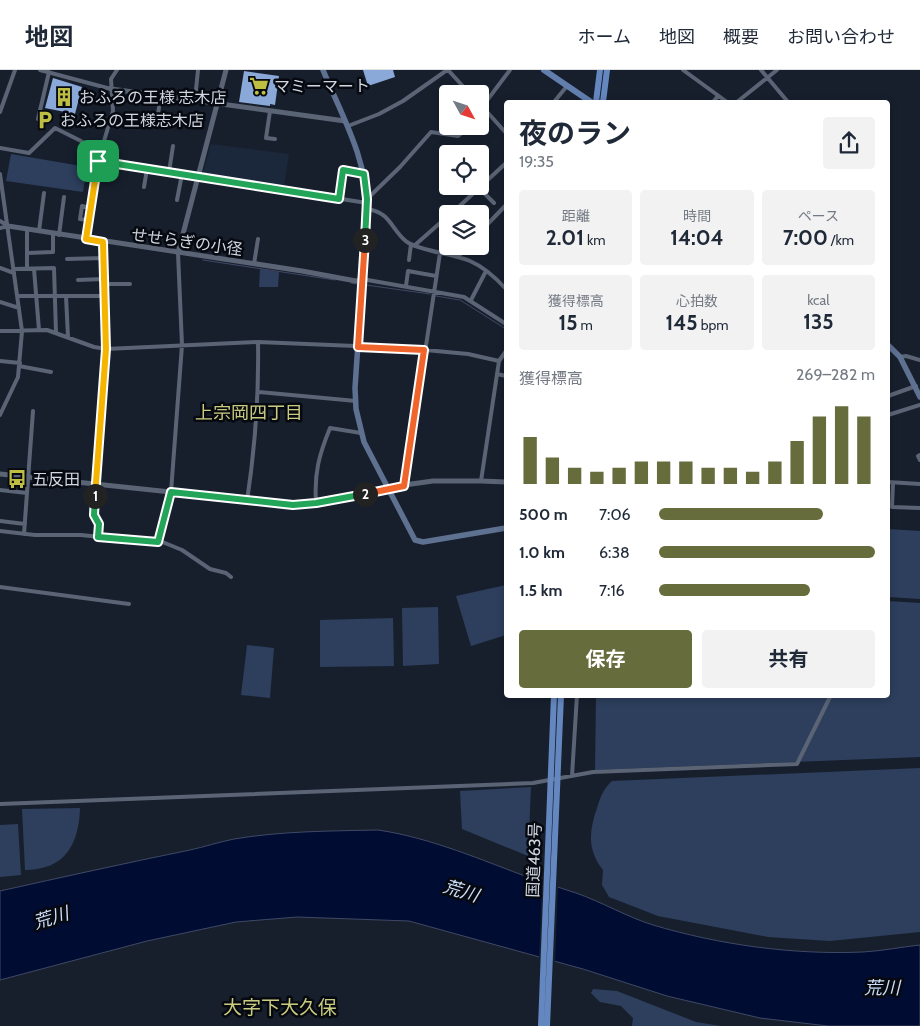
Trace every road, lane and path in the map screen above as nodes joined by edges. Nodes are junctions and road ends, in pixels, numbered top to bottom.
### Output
1 (15, 70) edge
2 (40, 70) edge
3 (117, 70) edge
4 (198, 70) edge
5 (226, 70) edge
6 (323, 70) edge
7 (448, 70) edge
8 (510, 70) edge
9 (544, 70) edge
10 (600, 70) edge
11 (607, 70) edge
12 (684, 70) edge
13 (761, 70) edge
14 (777, 70) edge
15 (49, 72) junction
16 (767, 78) junction
17 (462, 85) edge
18 (567, 86) junction
19 (111, 89) junction
20 (161, 94) junction
21 (718, 96) junction
22 (195, 99) junction
23 (489, 99) edge
24 (556, 100) edge
25 (588, 100) edge
26 (596, 100) edge
27 (603, 100) edge
28 (714, 100) edge
29 (724, 100) edge
30 (740, 100) edge
31 (786, 100) edge
32 (217, 103) junction
33 (270, 111) junction
34 (0, 112) edge
35 (489, 114) edge
36 (38, 118) dead end
37 (157, 120) dead end
38 (347, 123) junction
39 (504, 131) edge
40 (439, 133) edge
41 (275, 139) dead end
42 (173, 146) dead end
43 (0, 148) edge
44 (98, 161) junction
45 (504, 164) edge
46 (147, 168) junction
47 (169, 172) junction
48 (0, 174) edge
49 (182, 174) junction
50 (364, 174) junction
51 (195, 176) junction
52 (489, 178) edge
53 (144, 187) dead end
54 (44, 193) dead end
55 (471, 195) edge
56 (486, 195) edge
57 (64, 197) dead end
58 (339, 199) junction
59 (177, 200) dead end
60 (494, 203) dead end
61 (367, 204) junction
62 (460, 205) edge
63 (504, 207) edge
64 (90, 208) junction
65 (88, 220) junction
66 (0, 221) edge
67 (439, 223) edge
68 (489, 223) edge
69 (8, 226) junction
70 (0, 228) edge
71 (27, 229) junction
72 (39, 231) junction
73 (56, 234) junction
74 (86, 239) junction
75 (258, 239) dead end
76 (103, 244) junction
77 (413, 244) junction
78 (28, 253) junction
79 (178, 253) junction
80 (439, 253) edge
81 (440, 255) edge
82 (449, 255) edge
83 (458, 257) joint
84 (104, 258) junction
85 (67, 259) dead end
86 (409, 260) dead end
87 (254, 264) junction
88 (0, 268) edge
89 (28, 269) junction
90 (34, 269) junction
91 (14, 271) junction
92 (486, 271) junction
93 (436, 276) junction
94 (104, 279) junction
95 (78, 280) dead end
96 (362, 280) junction
97 (104, 284) junction
98 (130, 284) dead end
99 (406, 286) junction
100 (504, 287) edge
101 (434, 291) junction
102 (18, 296) junction
103 (36, 296) junction
104 (55, 296) junction
105 (66, 296) junction
106 (105, 296) junction
107 (471, 300) junction
108 (0, 302) edge
109 (19, 308) junction
110 (504, 323) edge
111 (39, 330) junction
112 (0, 331) edge
113 (22, 331) junction
114 (56, 333) junction
115 (68, 337) junction
116 (258, 342) junction
117 (182, 345) junction
118 (358, 347) junction
119 (890, 347) edge
120 (106, 349) junction
121 (424, 350) junction
122 (504, 354) edge
123 (900, 357) junction
124 (920, 360) edge
125 (0, 361) edge
126 (499, 361) junction
127 (19, 364) junction
128 (51, 372) dead end
129 (497, 374) junction
130 (504, 376) edge
131 (916, 386) junction
132 (259, 392) junction
133 (890, 395) edge
134 (920, 397) edge
135 (356, 401) junction
136 (2, 404) edge
137 (920, 404) edge
138 (33, 412) dead end
139 (890, 414) edge
140 (0, 415) edge
141 (361, 433) junction
142 (920, 455) edge
143 (920, 460) edge
144 (0, 474) edge
145 (28, 477) junction
146 (481, 481) junction
147 (504, 482) edge
148 (890, 482) edge
149 (893, 483) junction
150 (95, 484) junction
151 (920, 484) edge
152 (404, 486) junction
153 (390, 487) junction
154 (0, 490) edge
155 (27, 492) junction
156 (171, 492) junction
157 (247, 501) junction
158 (316, 503) junction
159 (920, 508) edge
160 (0, 521) edge
161 (25, 524) junction
162 (504, 528) edge
163 (0, 531) edge
164 (24, 534) junction
165 (98, 537) junction
166 (160, 541) junction
167 (231, 577) dead end
168 (0, 586) edge
169 (130, 604) dead end
170 (557, 698) edge
171 (577, 698) edge
172 (830, 698) edge
173 (572, 776) junction
174 (0, 804) edge
175 (540, 1026) edge
176 (548, 1026) edge

1 - 34 street
2 - 15 street
3 - 19 street
4 - 22 street
5 - 32 street
6 - 38 main road
7 - 17 street
7 - 38 street
8 - 23 street
9 - 18 main road
10 - 26 highway
11 - 27 highway
12 - 21 street
13 - 16 street
14 - 16 street
15 - 19 street
15 - 36 street
16 - 30 street
16 - 31 street
18 - 24 street
18 - 25 main road
19 - 20 street
19 - 44 street
20 - 22 street
20 - 37 street
21 - 28 street
21 - 29 street
22 - 32 street
32 - 33 street
32 - 51 street
33 - 38 street
33 - 41 street
35 - 39 street
38 - 50 main road
40 - 61 street
42 - 47 street
43 - 44 street
44 - 46 street
44 - 64 street
45 - 52 street
46 - 47 street
46 - 53 street
47 - 49 street
48 - 69 street
49 - 51 street
49 - 59 street
50 - 58 street
50 - 61 main road
51 - 58 street
51 - 79 street
54 - 72 street
55 - 62 street
56 - 60 street
57 - 73 street
58 - 61 street
61 - 77 street
61 - 96 main road
63 - 68 street
64 - 65 street
64 - 65 street
65 - 74 street
66 - 69 street, せせらぎの小径
67 - 77 street
69 - 70 street, せせらぎの小径
69 - 71 street, せせらぎの小径
69 - 91 street
71 - 72 street, せせらぎの小径
71 - 78 street
72 - 73 street, せせらぎの小径
73 - 74 street, せせらぎの小径
73 - 78 street
74 - 76 street, せせらぎの小径
75 - 87 street
76 - 79 street, せせらぎの小径
76 - 84 street
77 - 80 street
77 - 86 street
78 - 89 street
79 - 87 street, せせらぎの小径
79 - 117 street
81 - 93 street
82 - 83 street
83 - 92 street
84 - 85 street
84 - 94 street
87 - 96 street, せせらぎの小径
88 - 91 street
89 - 90 street
89 - 91 street
90 - 103 street
90 - 104 street
91 - 102 street
92 - 100 street
92 - 107 street
93 - 99 street
93 - 101 street
94 - 95 street
94 - 97 street
96 - 99 street
96 - 118 main road
97 - 98 street
97 - 106 street
99 - 101 street
101 - 107 street
101 - 121 street
102 - 103 street
102 - 109 street
103 - 104 street
103 - 111 street
104 - 105 street
104 - 114 street
105 - 106 street
105 - 115 street
106 - 120 street
107 - 110 street
108 - 109 street
109 - 113 street
111 - 113 street
111 - 114 street
112 - 113 street
113 - 127 street
114 - 115 street
115 - 120 street
116 - 117 street
116 - 118 street
116 - 132 street
117 - 120 street
117 - 156 street
118 - 121 street
118 - 135 main road
119 - 123 main road
120 - 150 street
121 - 126 street
121 - 152 street
122 - 126 street
123 - 124 street
123 - 131 main road
125 - 127 street
126 - 129 street
127 - 128 street
127 - 136 street
129 - 130 street
129 - 146 street
131 - 133 street
131 - 134 main road
132 - 135 street
132 - 157 street
135 - 141 main road
136 - 140 street
137 - 139 street
138 - 145 street
141 - 153 main road
141 - 158 street
142 - 143 street
144 - 145 street
145 - 150 street
145 - 155 street
146 - 147 street
146 - 152 street
148 - 149 street
149 - 151 street
149 - 159 street
150 - 156 street
150 - 165 street
152 - 153 street
153 - 158 street
153 - 162 main road
154 - 155 street
155 - 161 street
156 - 157 street
156 - 166 street
157 - 158 street
160 - 161 street
161 - 164 street
163 - 164 street
164 - 165 street
165 - 166 street
166 - 167 street
168 - 169 street
170 - 175 highway, 国道463号
170 - 176 highway, 国道463号
171 - 173 street
172 - 173 street
173 - 174 street

